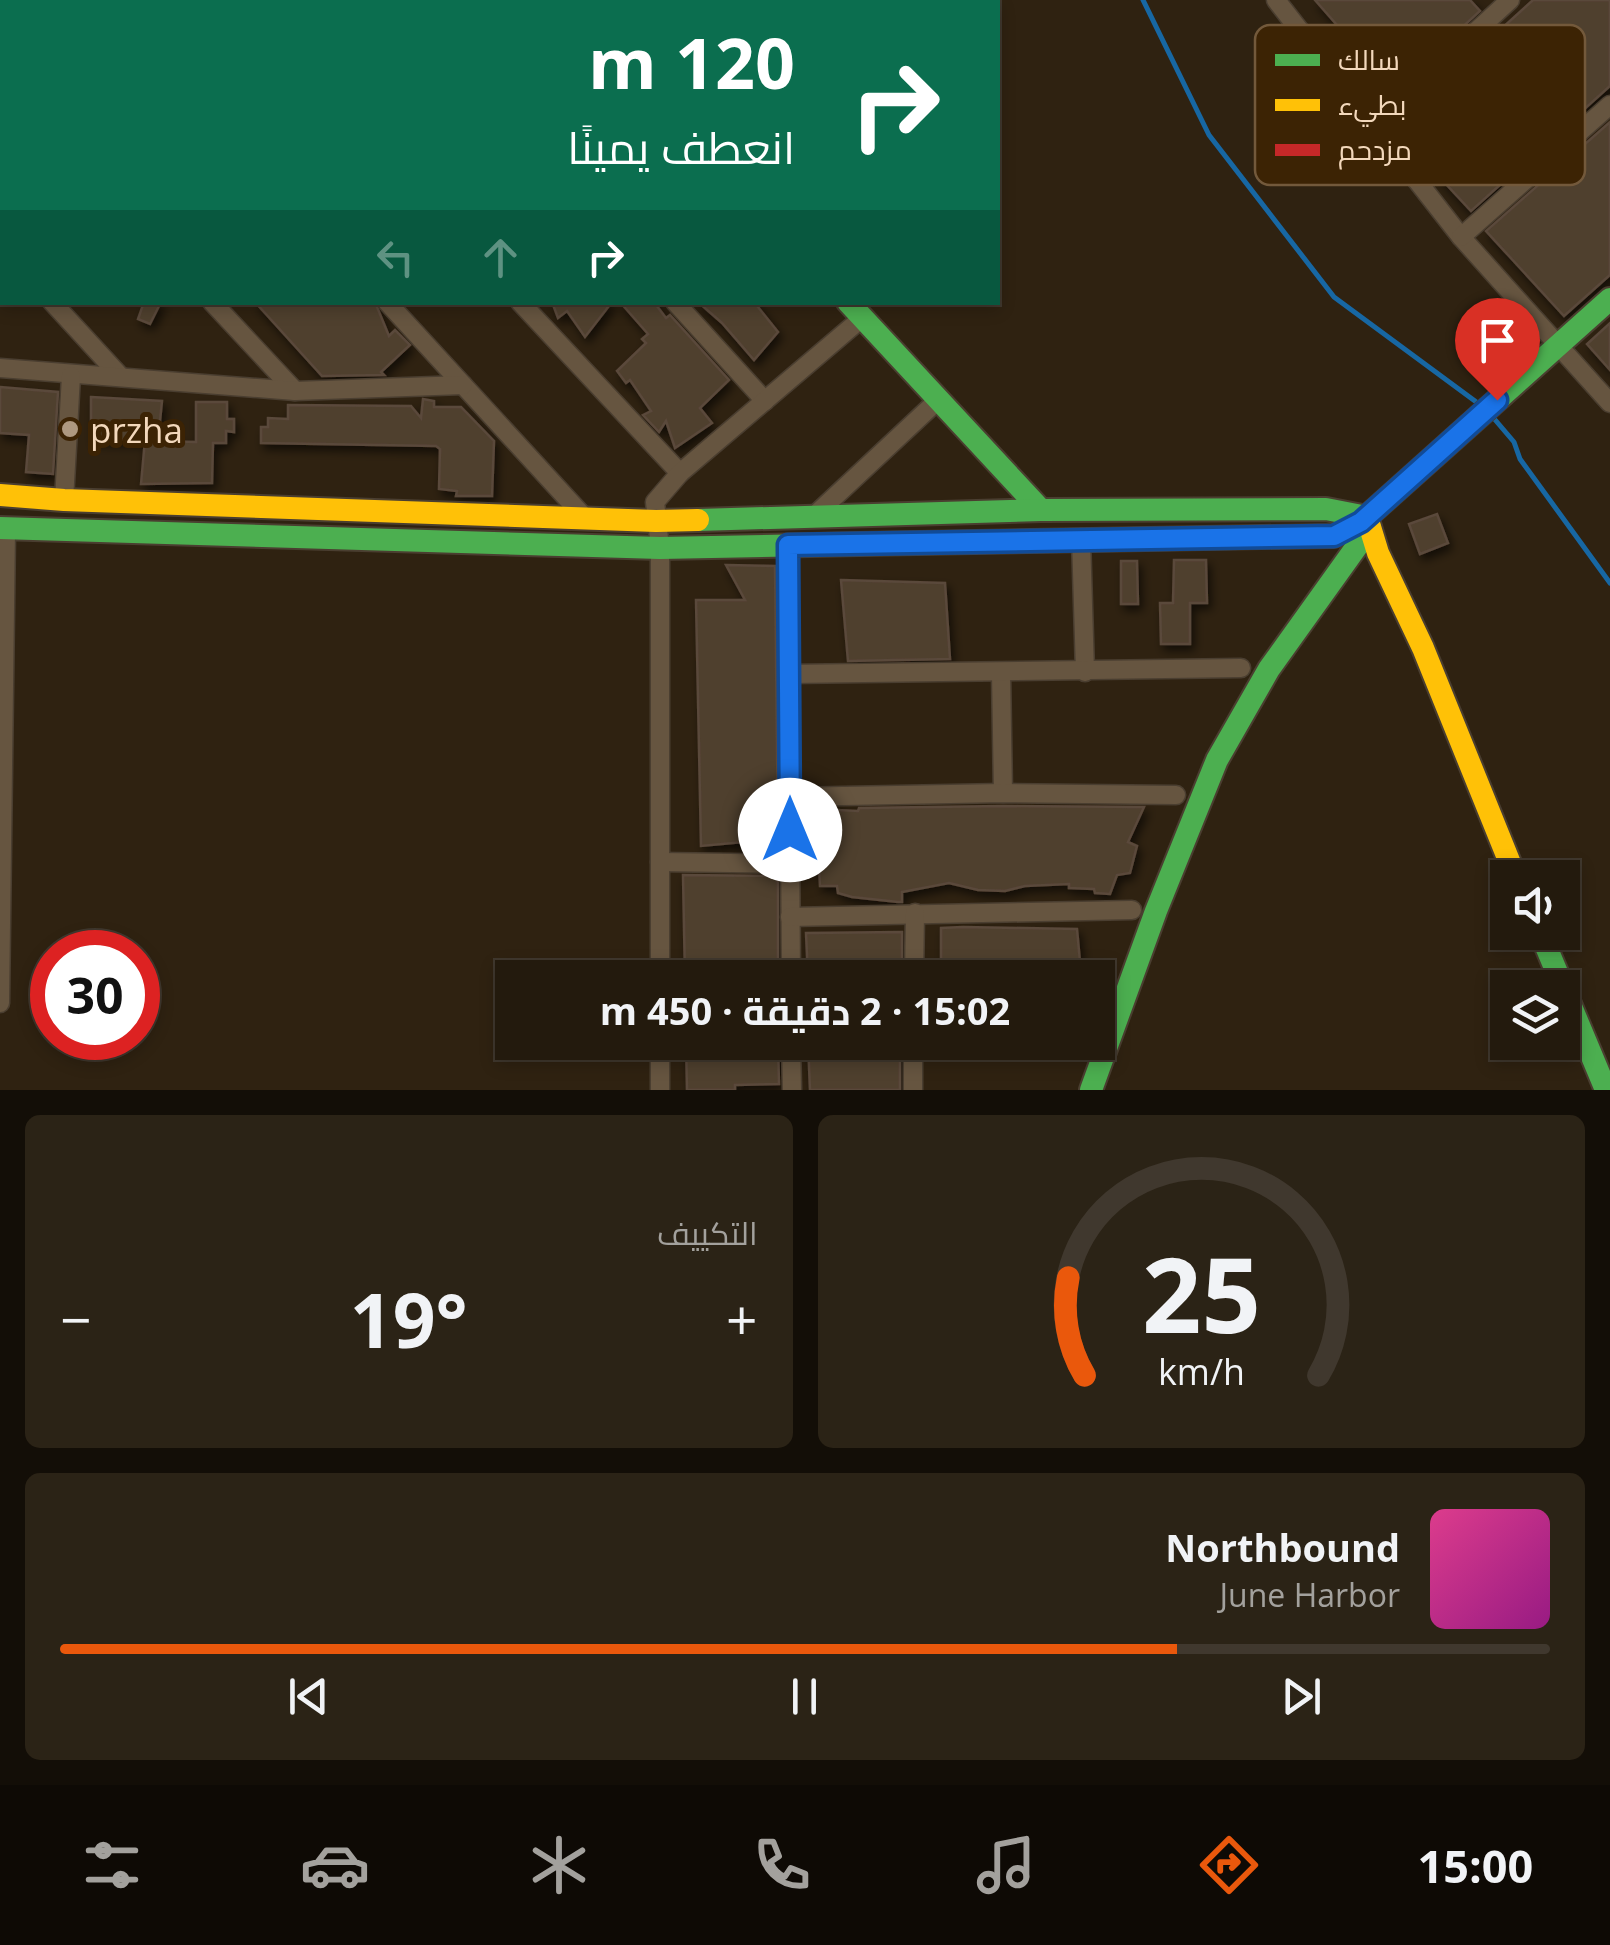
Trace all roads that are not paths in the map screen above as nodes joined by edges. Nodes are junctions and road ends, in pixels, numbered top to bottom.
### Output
1 (1276, 0) edge
2 (1499, 3) edge
3 (1295, 25) edge
4 (1476, 25) edge
5 (1610, 105) edge
6 (1585, 127) edge
7 (1419, 185) edge
8 (1520, 185) edge
9 (1461, 238) junction
10 (1610, 299) edge
11 (55, 305) edge
12 (215, 305) edge
13 (393, 305) edge
14 (523, 305) edge
15 (678, 305) edge
16 (855, 310) edge
17 (1559, 345) junction
18 (0, 368) edge
19 (70, 376) junction
20 (121, 377) junction
21 (463, 385) junction
22 (295, 391) junction
23 (765, 400) junction
24 (938, 400) junction
25 (1610, 403) edge
26 (680, 473) junction
27 (0, 495) edge
28 (64, 500) junction
29 (1041, 510) junction
30 (814, 516) junction
31 (586, 518) junction
32 (656, 521) junction
33 (1368, 522) junction
34 (3, 529) edge
35 (1081, 538) junction
36 (788, 545) junction
37 (660, 548) junction
38 (1242, 668) dead end
39 (1086, 672) junction
40 (1001, 673) junction
41 (789, 674) junction
42 (1003, 792) junction
43 (1176, 794) dead end
44 (790, 796) junction
45 (1509, 860) edge
46 (660, 862) junction
47 (790, 864) junction
48 (1132, 910) dead end
49 (915, 913) junction
50 (790, 917) junction
51 (1548, 950) edge
52 (660, 960) edge
53 (791, 960) edge
54 (914, 960) edge
55 (0, 1003) edge
56 (660, 1060) edge
57 (791, 1060) edge
58 (913, 1060) edge
59 (660, 1090) edge
60 (792, 1090) edge
61 (913, 1090) edge
62 (1092, 1090) edge
63 (1606, 1090) edge

1 - 3 street
2 - 4 street
5 - 6 street
7 - 9 street
8 - 9 street
9 - 17 street
10 - 17 street
11 - 20 street
12 - 22 street
13 - 21 street
14 - 26 street
15 - 23 street
16 - 23 street
16 - 24 street
17 - 25 street
17 - 33 street
18 - 19 street
19 - 20 street
19 - 28 street
20 - 22 street
21 - 22 street
21 - 31 street
23 - 26 street
24 - 29 street
24 - 30 street
26 - 32 street
27 - 28 street
28 - 31 street
29 - 30 street
29 - 33 street
30 - 32 street
31 - 32 street
32 - 37 street
33 - 35 street
33 - 45 street
33 - 62 street
34 - 37 street
34 - 55 street
35 - 36 street
35 - 39 street
36 - 37 street
36 - 41 street
37 - 46 street
38 - 39 street
39 - 40 street
40 - 41 street
40 - 42 street
41 - 44 street
42 - 43 street
42 - 44 street
44 - 47 street
46 - 47 street
46 - 52 street
47 - 50 street
48 - 49 street
49 - 50 street
49 - 54 street
50 - 53 street
51 - 63 street
56 - 59 street
57 - 60 street
58 - 61 street

